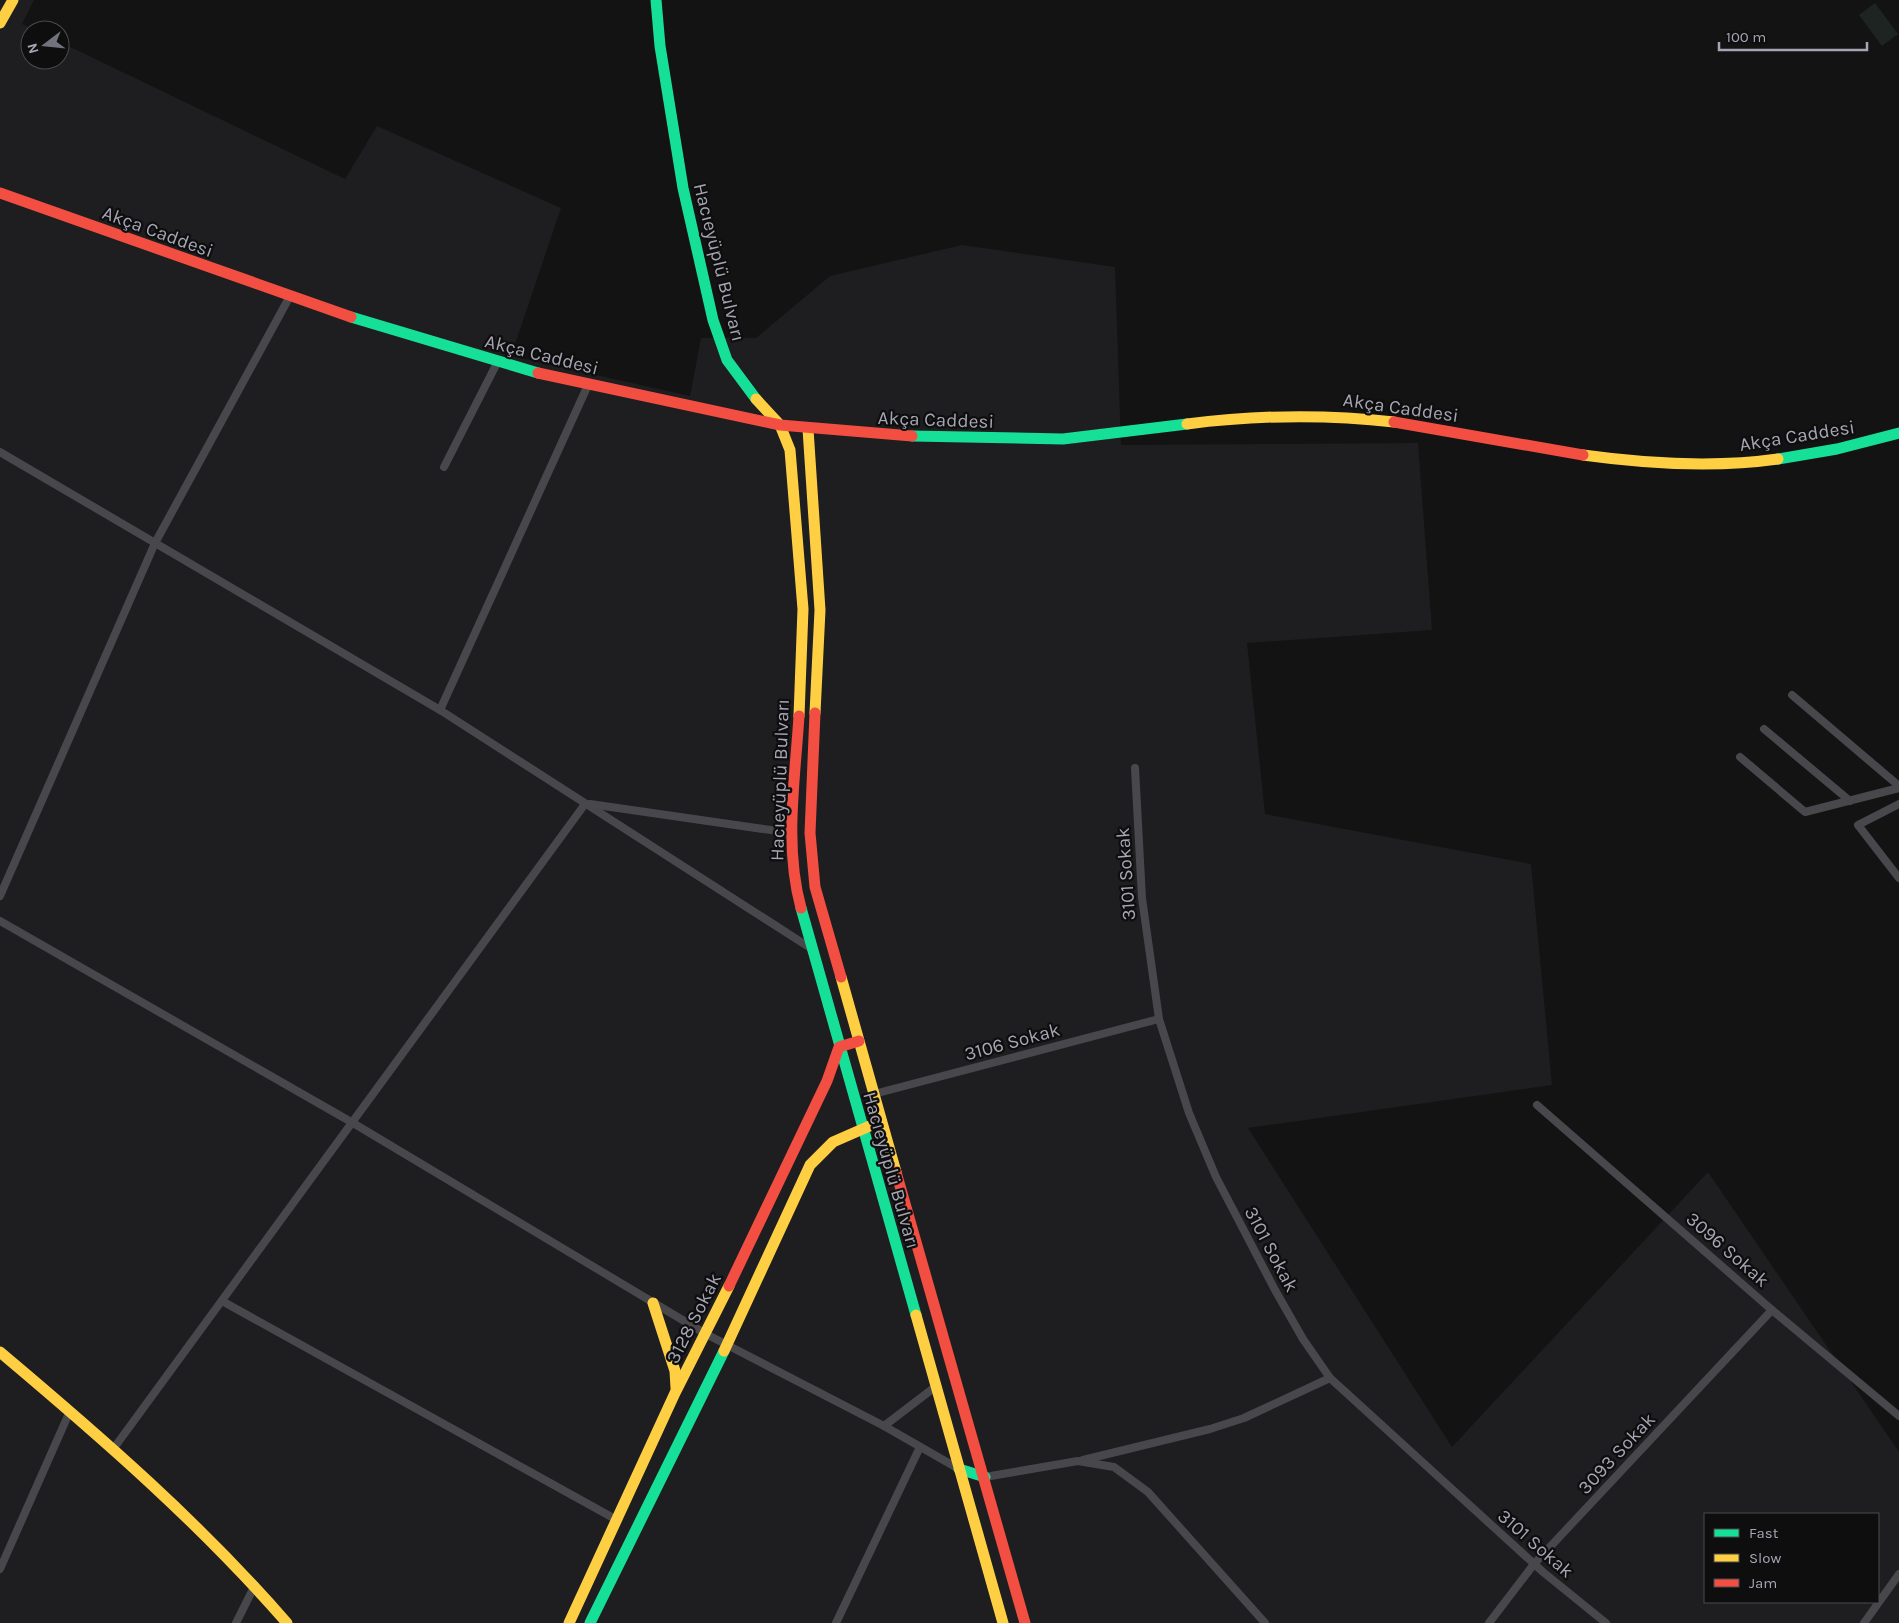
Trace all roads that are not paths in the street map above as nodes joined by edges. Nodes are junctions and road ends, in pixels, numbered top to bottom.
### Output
1 (13, 0) edge
2 (656, 0) edge
3 (0, 23) edge
4 (0, 193) edge
5 (290, 296) junction
6 (497, 362) junction
7 (588, 385) junction
8 (780, 425) junction
9 (808, 429) junction
10 (1899, 433) edge
11 (0, 452) edge
12 (444, 467) dead end
13 (155, 543) junction
14 (803, 609) junction
15 (820, 610) junction
16 (1792, 696) dead end
17 (440, 710) junction
18 (1764, 729) dead end
19 (1740, 757) dead end
20 (1135, 768) dead end
21 (1899, 787) edge
22 (1850, 800) junction
23 (585, 804) junction
24 (1899, 804) edge
25 (791, 833) junction
26 (1899, 878) edge
27 (0, 896) edge
28 (0, 921) edge
29 (812, 949) junction
30 (1159, 1019) junction
31 (860, 1041) junction
32 (840, 1047) junction
33 (874, 1094) junction
34 (1536, 1105) dead end
35 (881, 1121) junction
36 (353, 1123) junction
37 (862, 1128) junction
38 (222, 1301) junction
39 (653, 1304) junction
40 (1772, 1310) junction
41 (706, 1334) junction
42 (727, 1345) junction
43 (0, 1352) edge
44 (1330, 1378) junction
45 (936, 1387) junction
46 (675, 1393) junction
47 (70, 1410) junction
48 (1899, 1416) edge
49 (884, 1426) junction
50 (920, 1447) junction
51 (114, 1448) junction
52 (1078, 1460) junction
53 (959, 1469) junction
54 (985, 1478) junction
55 (617, 1520) junction
56 (636, 1529) junction
57 (1534, 1564) junction
58 (0, 1569) edge
59 (1899, 1574) edge
60 (255, 1584) junction
61 (1879, 1602) edge
62 (1878, 1603) edge
63 (236, 1623) edge
64 (287, 1623) edge
65 (569, 1623) edge
66 (590, 1623) edge
67 (836, 1623) edge
68 (1003, 1623) edge
69 (1025, 1623) edge
70 (1265, 1623) edge
71 (1489, 1623) edge
72 (1606, 1623) edge
73 (1864, 1623) edge

1 - 3 street
2 - 8 street, Hacıeyüplü Bulvarı
4 - 5 street, Akça Caddesi
5 - 6 street, Akça Caddesi
5 - 13 street
6 - 7 street, Akça Caddesi
6 - 12 street
7 - 8 street, Akça Caddesi
7 - 17 street
8 - 9 street, Akça Caddesi
8 - 14 street, Hacıeyüplü Bulvarı
9 - 10 street, Akça Caddesi
9 - 15 street, Hacıeyüplü Bulvarı
11 - 13 street
13 - 17 street
13 - 27 street
14 - 15 street
14 - 25 street, Hacıeyüplü Bulvarı
15 - 31 street, Hacıeyüplü Bulvarı
16 - 21 street
17 - 23 street
18 - 22 street
19 - 22 street
20 - 30 street, 3101 Sokak
21 - 22 street
23 - 25 street
23 - 29 street
23 - 36 street
24 - 26 street
25 - 29 street, Hacıeyüplü Bulvarı
28 - 36 street
29 - 32 street, Hacıeyüplü Bulvarı
30 - 33 street, 3106 Sokak
30 - 44 street, 3101 Sokak
31 - 32 street
31 - 33 street, Hacıeyüplü Bulvarı
32 - 37 street, Hacıeyüplü Bulvarı
32 - 41 street, 3128 Sokak
33 - 35 street, Hacıeyüplü Bulvarı
34 - 40 street, 3096 Sokak
35 - 37 street
35 - 54 street, Hacıeyüplü Bulvarı
36 - 38 street
36 - 39 street
37 - 42 street
37 - 45 street, Hacıeyüplü Bulvarı
38 - 51 street
38 - 55 street
39 - 41 street
39 - 46 street
40 - 48 street, 3096 Sokak
40 - 57 street, 3093 Sokak
41 - 42 street
41 - 46 street, 3128 Sokak
42 - 49 street
42 - 56 street
43 - 47 street
44 - 52 street
44 - 57 street, 3101 Sokak
45 - 49 street
45 - 53 street, Hacıeyüplü Bulvarı
46 - 55 street, 3128 Sokak
47 - 51 street
47 - 58 street
49 - 50 street
50 - 53 street
50 - 67 street
51 - 60 street
52 - 54 street
52 - 70 street
53 - 54 street
53 - 68 street, Hacıeyüplü Bulvarı
54 - 69 street, Hacıeyüplü Bulvarı
55 - 56 street
55 - 65 street, 3128 Sokak
56 - 66 street
57 - 71 street, 3093 Sokak
57 - 72 street, 3101 Sokak
59 - 61 street
60 - 63 street
60 - 64 street
62 - 73 street

